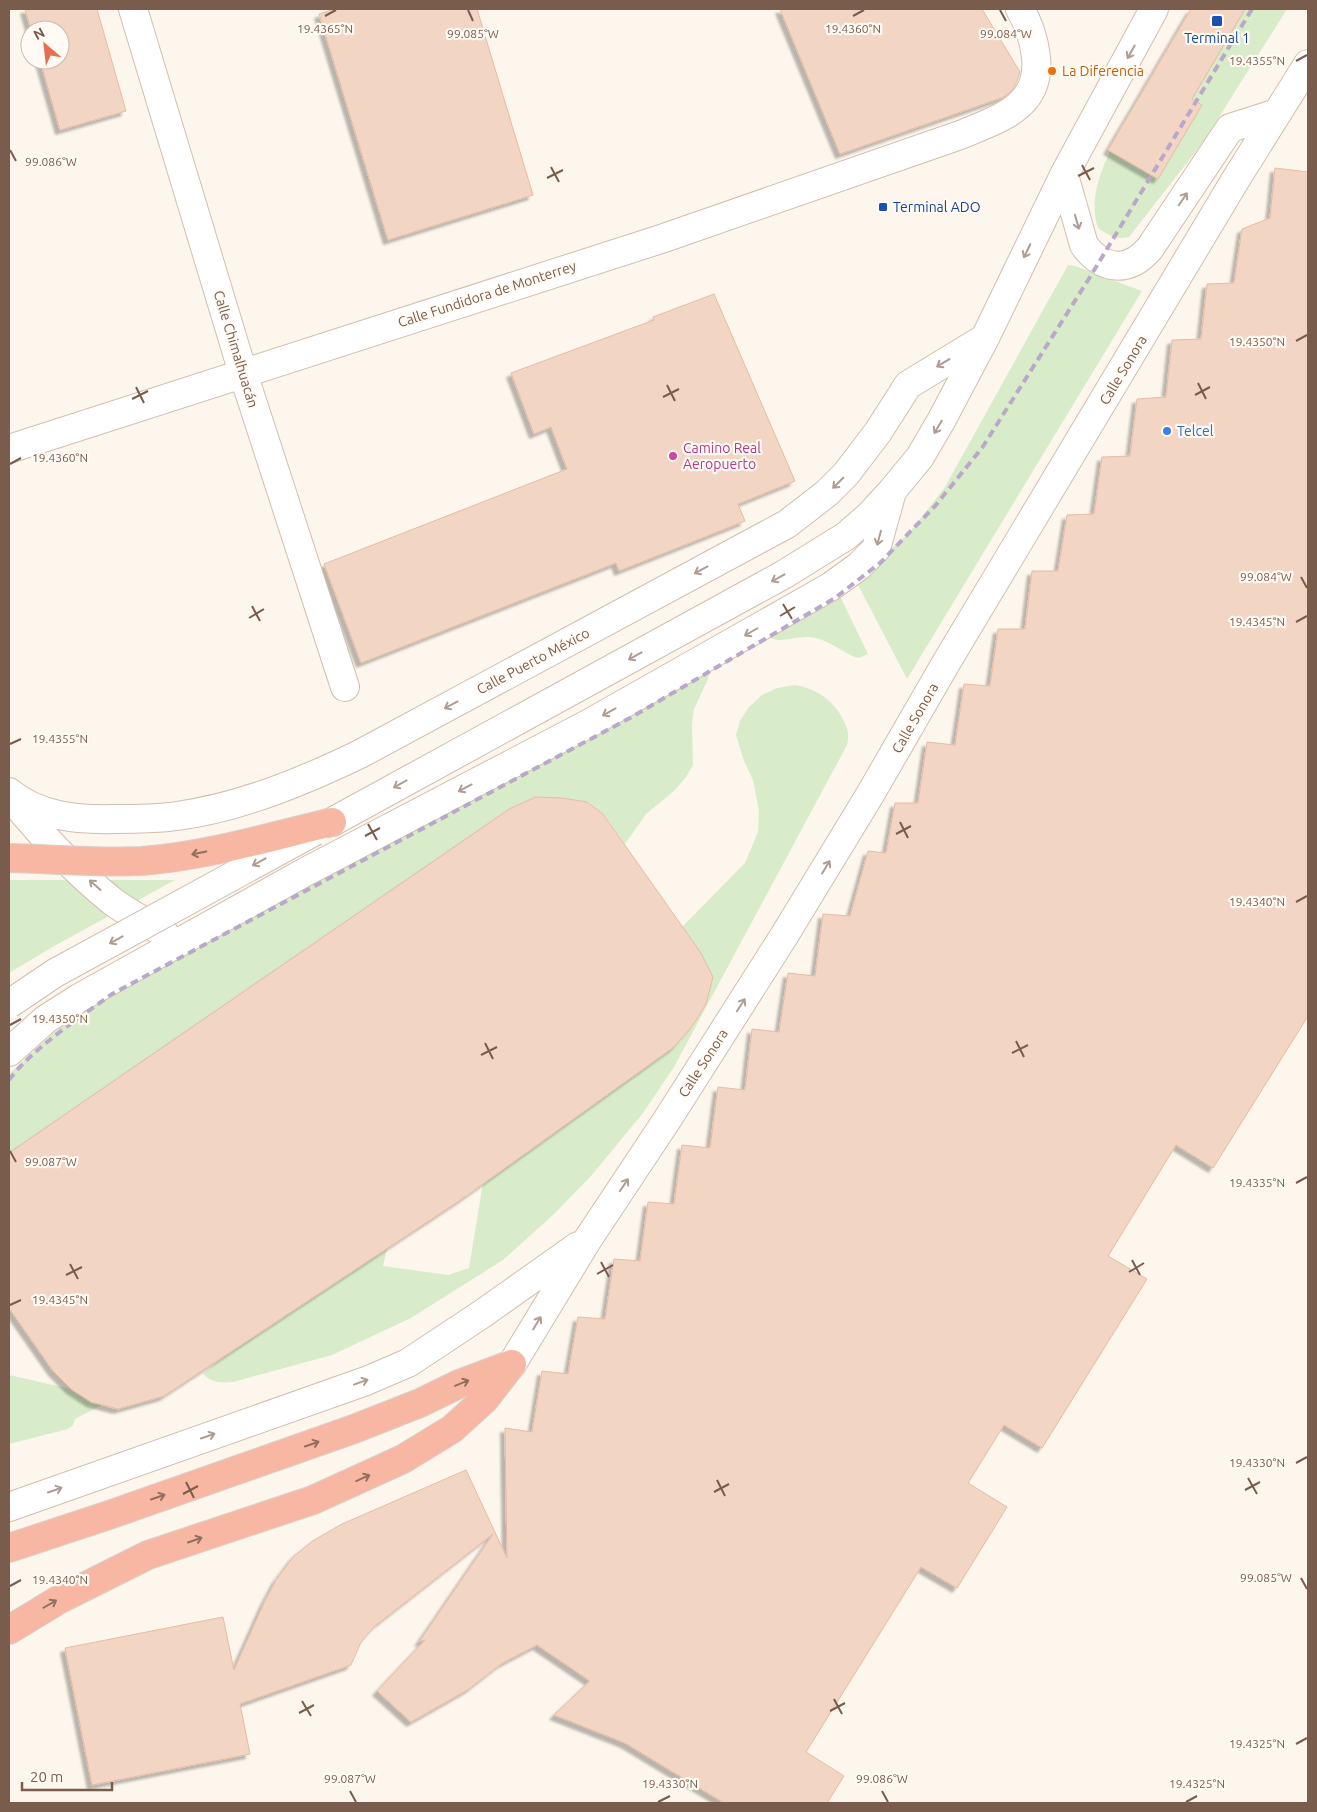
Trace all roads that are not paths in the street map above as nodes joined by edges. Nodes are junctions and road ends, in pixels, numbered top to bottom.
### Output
1 (133, 9) edge
2 (1154, 9) edge
3 (1025, 20) edge
4 (1308, 64) edge
5 (1277, 113) junction
6 (1064, 175) junction
7 (985, 338) junction
8 (243, 372) junction
9 (9, 449) edge
10 (892, 491) junction
11 (345, 687) dead end
12 (9, 794) edge
13 (332, 822) junction
14 (9, 858) edge
15 (178, 942) junction
16 (9, 1004) edge
17 (9, 1052) edge
18 (588, 1240) junction
19 (512, 1364) junction
20 (9, 1507) edge
21 (9, 1548) edge
22 (9, 1630) edge

1 - 8 street, Calle Chimalhuacán
2 -> 6 street
3 - 8 street, Calle Fundidora de Monterrey
4 - 5 street, Calle Sonora
6 -> 5 street
18 -> 5 street, Calle Sonora
6 -> 7 street
7 -> 10 street
7 -> 12 street, Calle Puerto México
8 - 9 street, Calle Fundidora de Monterrey
8 - 11 street, Calle Chimalhuacán
10 -> 13 street
10 -> 15 street
15 -> 12 street
13 -> 14 highway, bridge
13 -> 16 street, bridge
15 - 17 street
19 -> 18 street, Calle Sonora
20 -> 18 street
21 -> 19 highway
22 -> 19 highway

